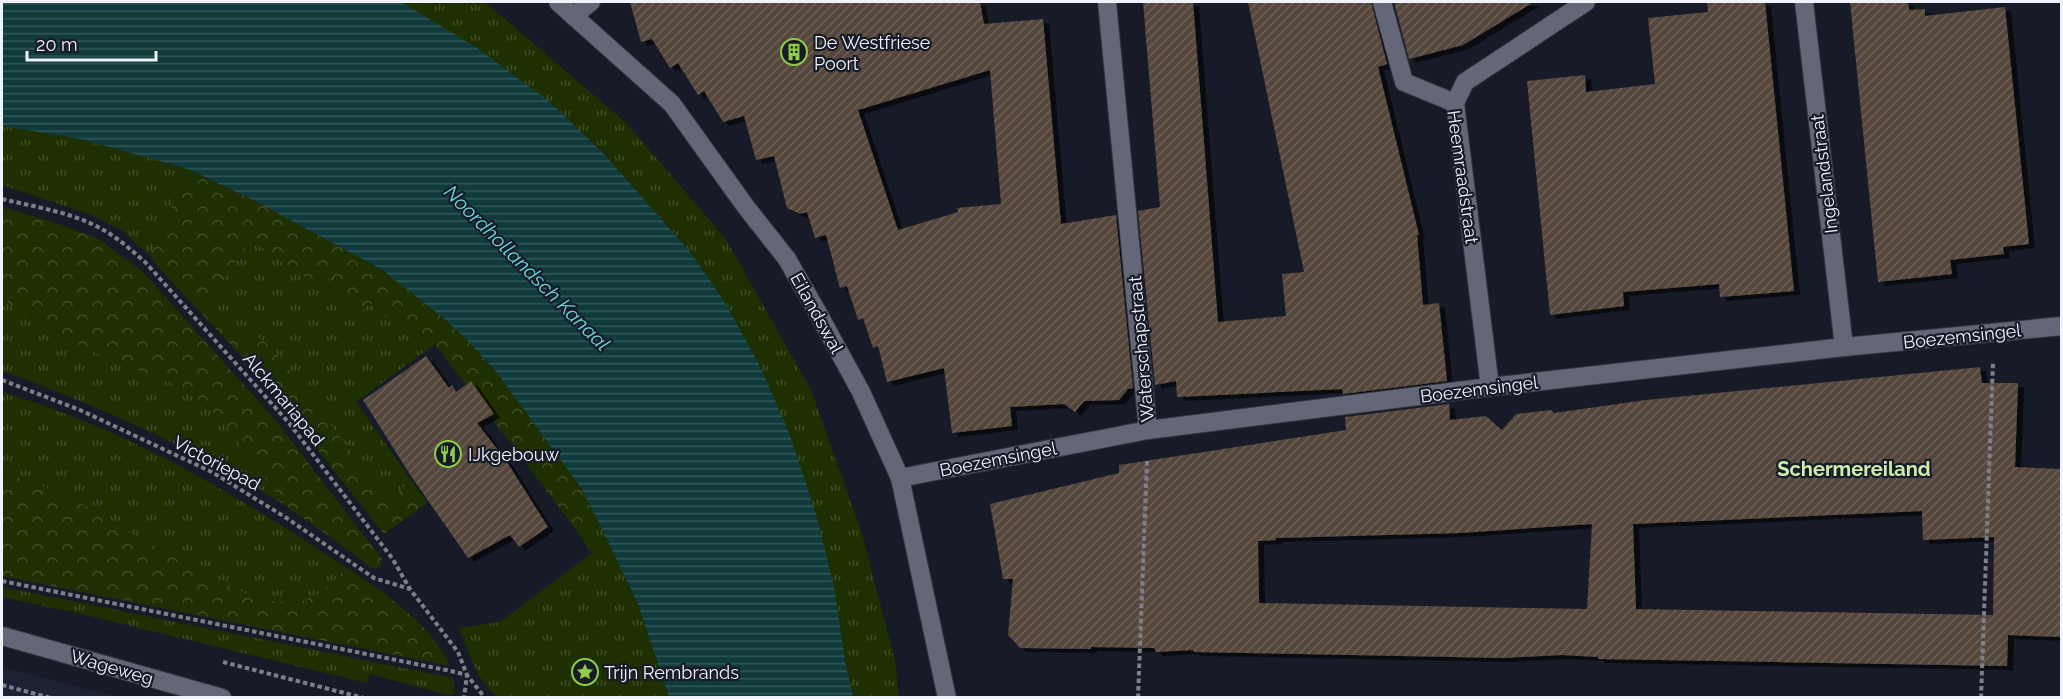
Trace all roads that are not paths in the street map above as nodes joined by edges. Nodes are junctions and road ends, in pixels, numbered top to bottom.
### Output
1 (558, 2) edge
2 (591, 2) edge
3 (1107, 2) edge
4 (1382, 2) edge
5 (1586, 2) edge
6 (1804, 2) edge
7 (573, 16) junction
8 (1455, 103) junction
9 (2061, 326) edge
10 (1844, 347) junction
11 (1490, 387) junction
12 (1148, 430) junction
13 (900, 478) junction
14 (2, 636) edge
15 (222, 698) edge
16 (947, 698) edge

1 - 7 street, Eilandswal
2 - 7 street
3 - 12 street, Waterschapstraat
4 - 8 street, Heemraadstraat
5 - 8 street
6 - 10 street, Ingelandstraat
7 - 13 street, Eilandswal
8 - 11 street, Heemraadstraat
9 - 10 street, Boezemsingel
10 - 11 street, Boezemsingel
11 - 12 street, Boezemsingel
12 - 13 street, Boezemsingel
13 - 16 street, Eilandswal
14 - 15 street, Wageweg

